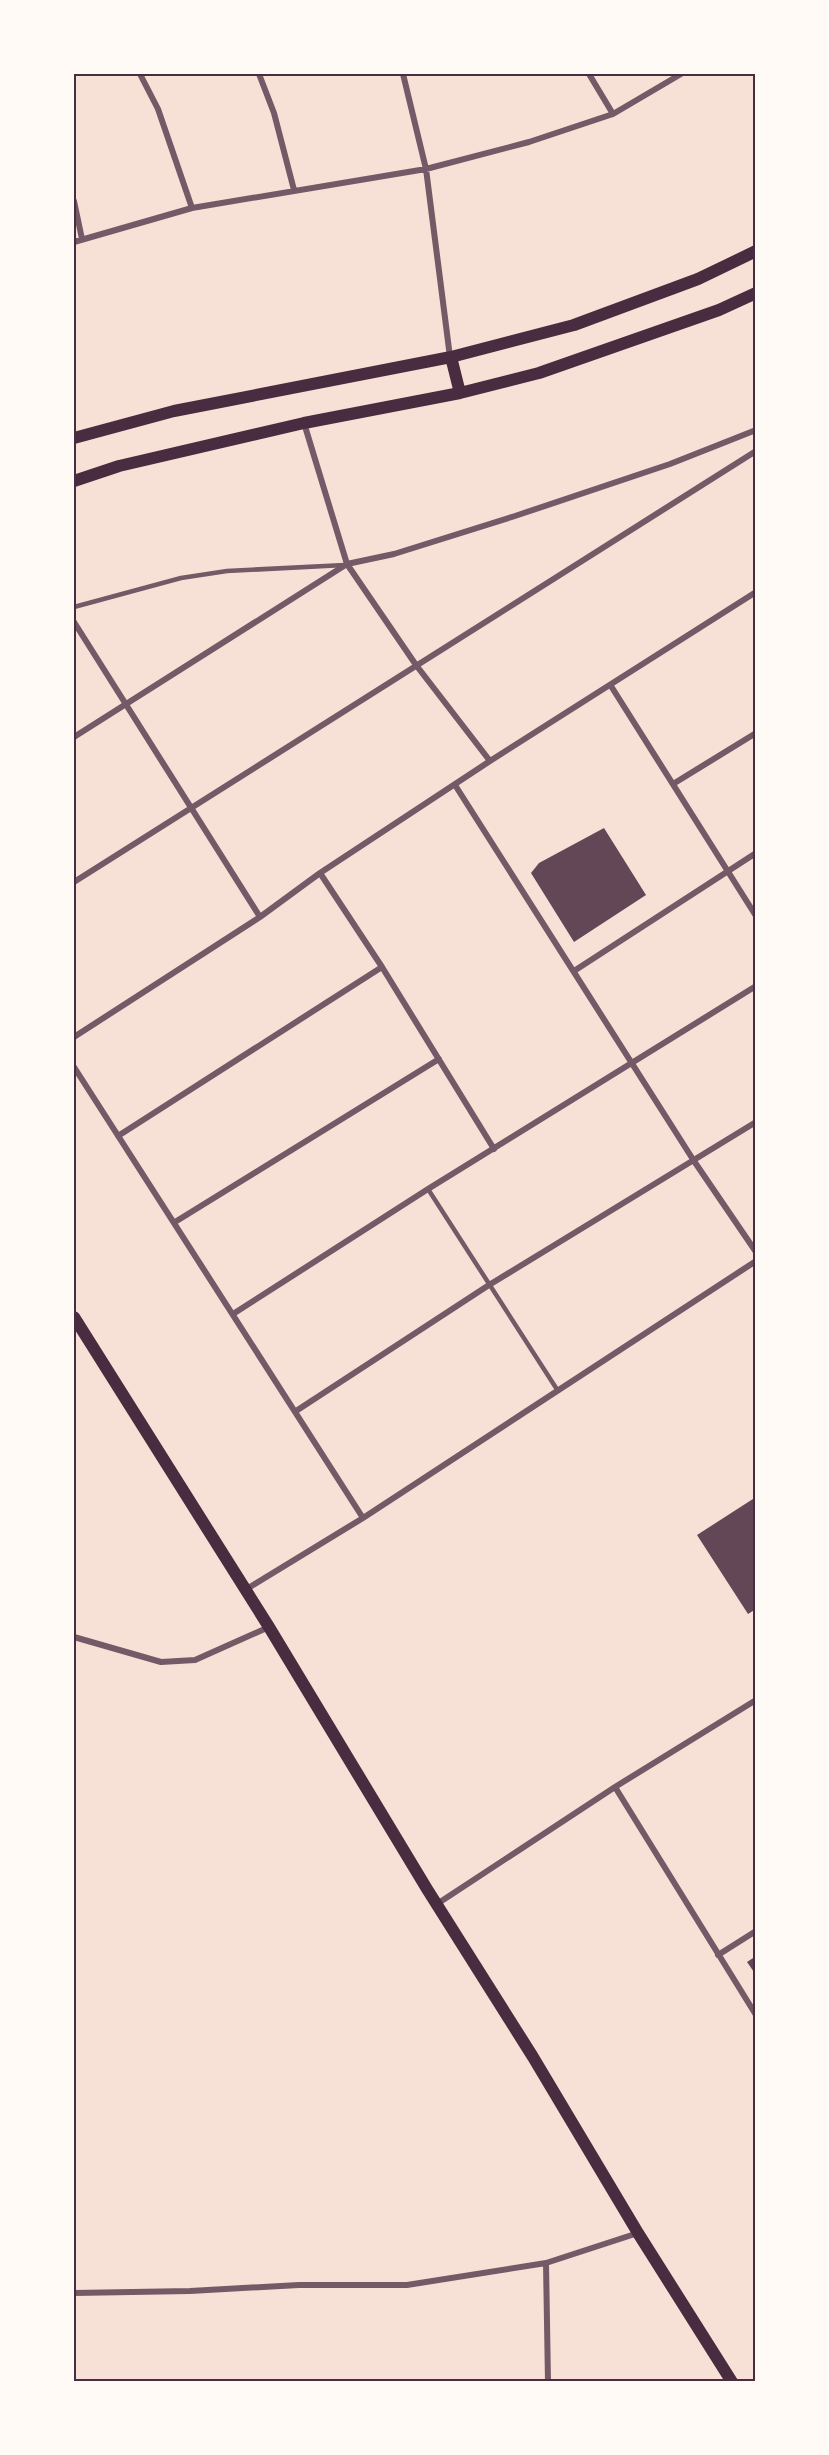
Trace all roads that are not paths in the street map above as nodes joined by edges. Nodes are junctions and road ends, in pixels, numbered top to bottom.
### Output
1 (140, 74) edge
2 (259, 74) edge
3 (403, 74) edge
4 (589, 74) edge
5 (681, 74) edge
6 (613, 114) junction
7 (426, 169) junction
8 (294, 190) junction
9 (74, 201) edge
10 (192, 208) junction
11 (82, 239) junction
12 (74, 242) edge
13 (756, 251) edge
14 (756, 293) edge
15 (451, 357) junction
16 (460, 393) junction
17 (304, 423) junction
18 (756, 430) edge
19 (74, 438) edge
20 (756, 451) edge
21 (74, 481) edge
22 (347, 564) junction
23 (756, 592) edge
24 (74, 607) edge
25 (74, 622) edge
26 (416, 665) junction
27 (611, 686) junction
28 (127, 705) junction
29 (756, 733) edge
30 (74, 737) edge
31 (490, 761) junction
32 (673, 784) junction
33 (455, 785) junction
34 (190, 808) junction
35 (756, 853) edge
36 (727, 870) junction
37 (320, 873) junction
38 (74, 882) edge
39 (756, 916) edge
40 (260, 917) junction
41 (382, 967) junction
42 (574, 971) junction
43 (756, 986) edge
44 (74, 1037) edge
45 (439, 1059) junction
46 (633, 1063) junction
47 (74, 1067) edge
48 (756, 1122) edge
49 (118, 1136) junction
50 (494, 1149) junction
51 (694, 1161) junction
52 (428, 1189) junction
53 (175, 1222) junction
54 (756, 1252) edge
55 (756, 1261) edge
56 (489, 1285) junction
57 (233, 1314) junction
58 (74, 1317) edge
59 (558, 1391) junction
60 (296, 1411) junction
61 (363, 1518) junction
62 (244, 1590) junction
63 (269, 1627) junction
64 (74, 1637) edge
65 (756, 1700) edge
66 (615, 1786) junction
67 (436, 1904) junction
68 (756, 1931) edge
69 (718, 1956) junction
70 (756, 2015) edge
71 (638, 2233) junction
72 (546, 2263) junction
73 (74, 2293) edge
74 (548, 2382) edge
75 (732, 2382) edge

1 - 10 street
2 - 8 street
3 - 7 street
4 - 6 street
5 - 6 street
6 - 7 street
7 - 8 street
7 - 15 street
8 - 10 street
9 - 11 street
10 - 11 street
11 - 12 street
13 - 15 main road
14 - 16 main road
15 - 16 main road
15 - 19 main road
16 - 17 main road
17 - 21 main road
17 - 22 street
18 - 22 street
20 - 26 street
22 - 24 lane
22 - 26 street
22 - 28 street
23 - 27 street
25 - 28 street
26 - 31 street
26 - 34 street
27 - 31 street
27 - 32 street
28 - 30 street
28 - 34 street
29 - 32 street
31 - 33 street
32 - 36 street
33 - 37 street
33 - 42 street
34 - 38 street
34 - 40 street
35 - 36 street
36 - 39 street
36 - 42 street
37 - 40 street
37 - 41 street
40 - 44 street
41 - 45 street
41 - 49 street
42 - 46 street
43 - 46 street
45 - 50 street
45 - 53 street
46 - 50 street
46 - 51 street
47 - 49 street
48 - 51 street
49 - 53 street
50 - 52 street
51 - 54 street
51 - 56 street
52 - 56 lane
52 - 57 street
53 - 57 street
55 - 59 street
56 - 59 lane
56 - 60 street
57 - 60 street
58 - 62 main road
59 - 61 street
60 - 61 street
61 - 62 street
62 - 63 main road
63 - 64 street
63 - 67 main road
65 - 66 street
66 - 67 street
66 - 69 street
67 - 71 main road
68 - 69 street
69 - 70 street
71 - 72 street
71 - 75 main road
72 - 73 street
72 - 74 street

